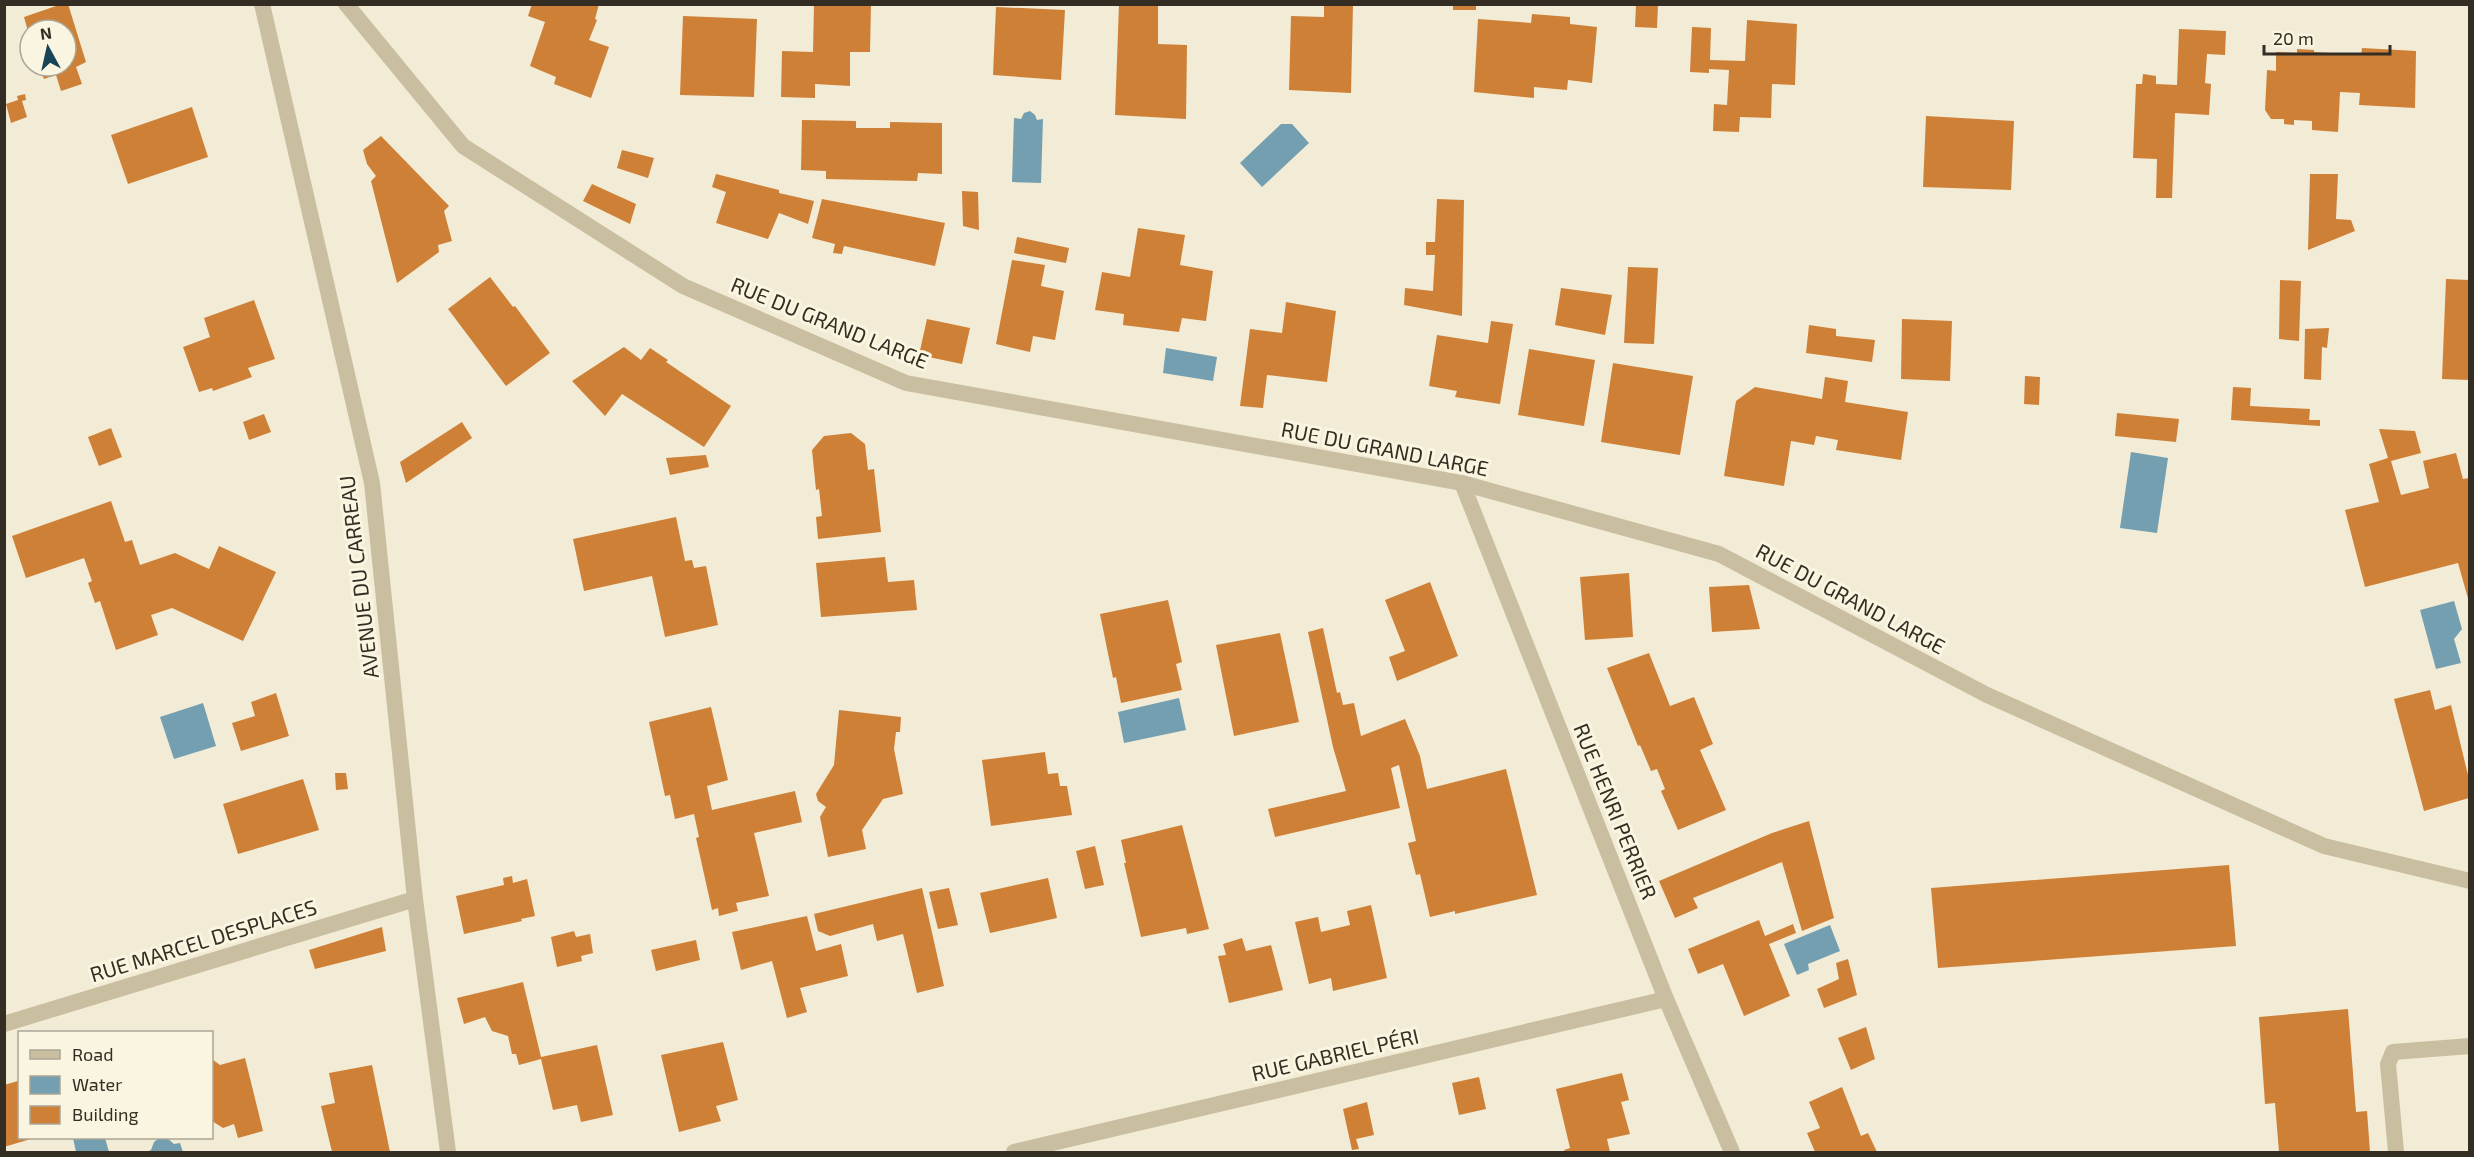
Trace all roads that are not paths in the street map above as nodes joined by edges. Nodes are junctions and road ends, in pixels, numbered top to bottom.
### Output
1 (262, 4) edge
2 (346, 4) edge
3 (1462, 483) junction
4 (2469, 881) edge
5 (415, 899) junction
6 (1666, 999) junction
7 (4, 1024) edge
8 (2469, 1046) edge
9 (447, 1152) edge
10 (1014, 1152) edge
11 (1732, 1152) edge
12 (2396, 1152) edge

1 - 5 street, AVENUE DU CARREAU
2 - 3 street, RUE DU GRAND LARGE
3 - 4 street, RUE DU GRAND LARGE
3 - 6 street, RUE HENRI PERRIER
5 - 7 street, RUE MARCEL DESPLACES
5 - 9 street, AVENUE DU CARREAU
6 - 10 street, RUE GABRIEL PÉRI
6 - 11 street, RUE HENRI PERRIER
8 - 12 street

